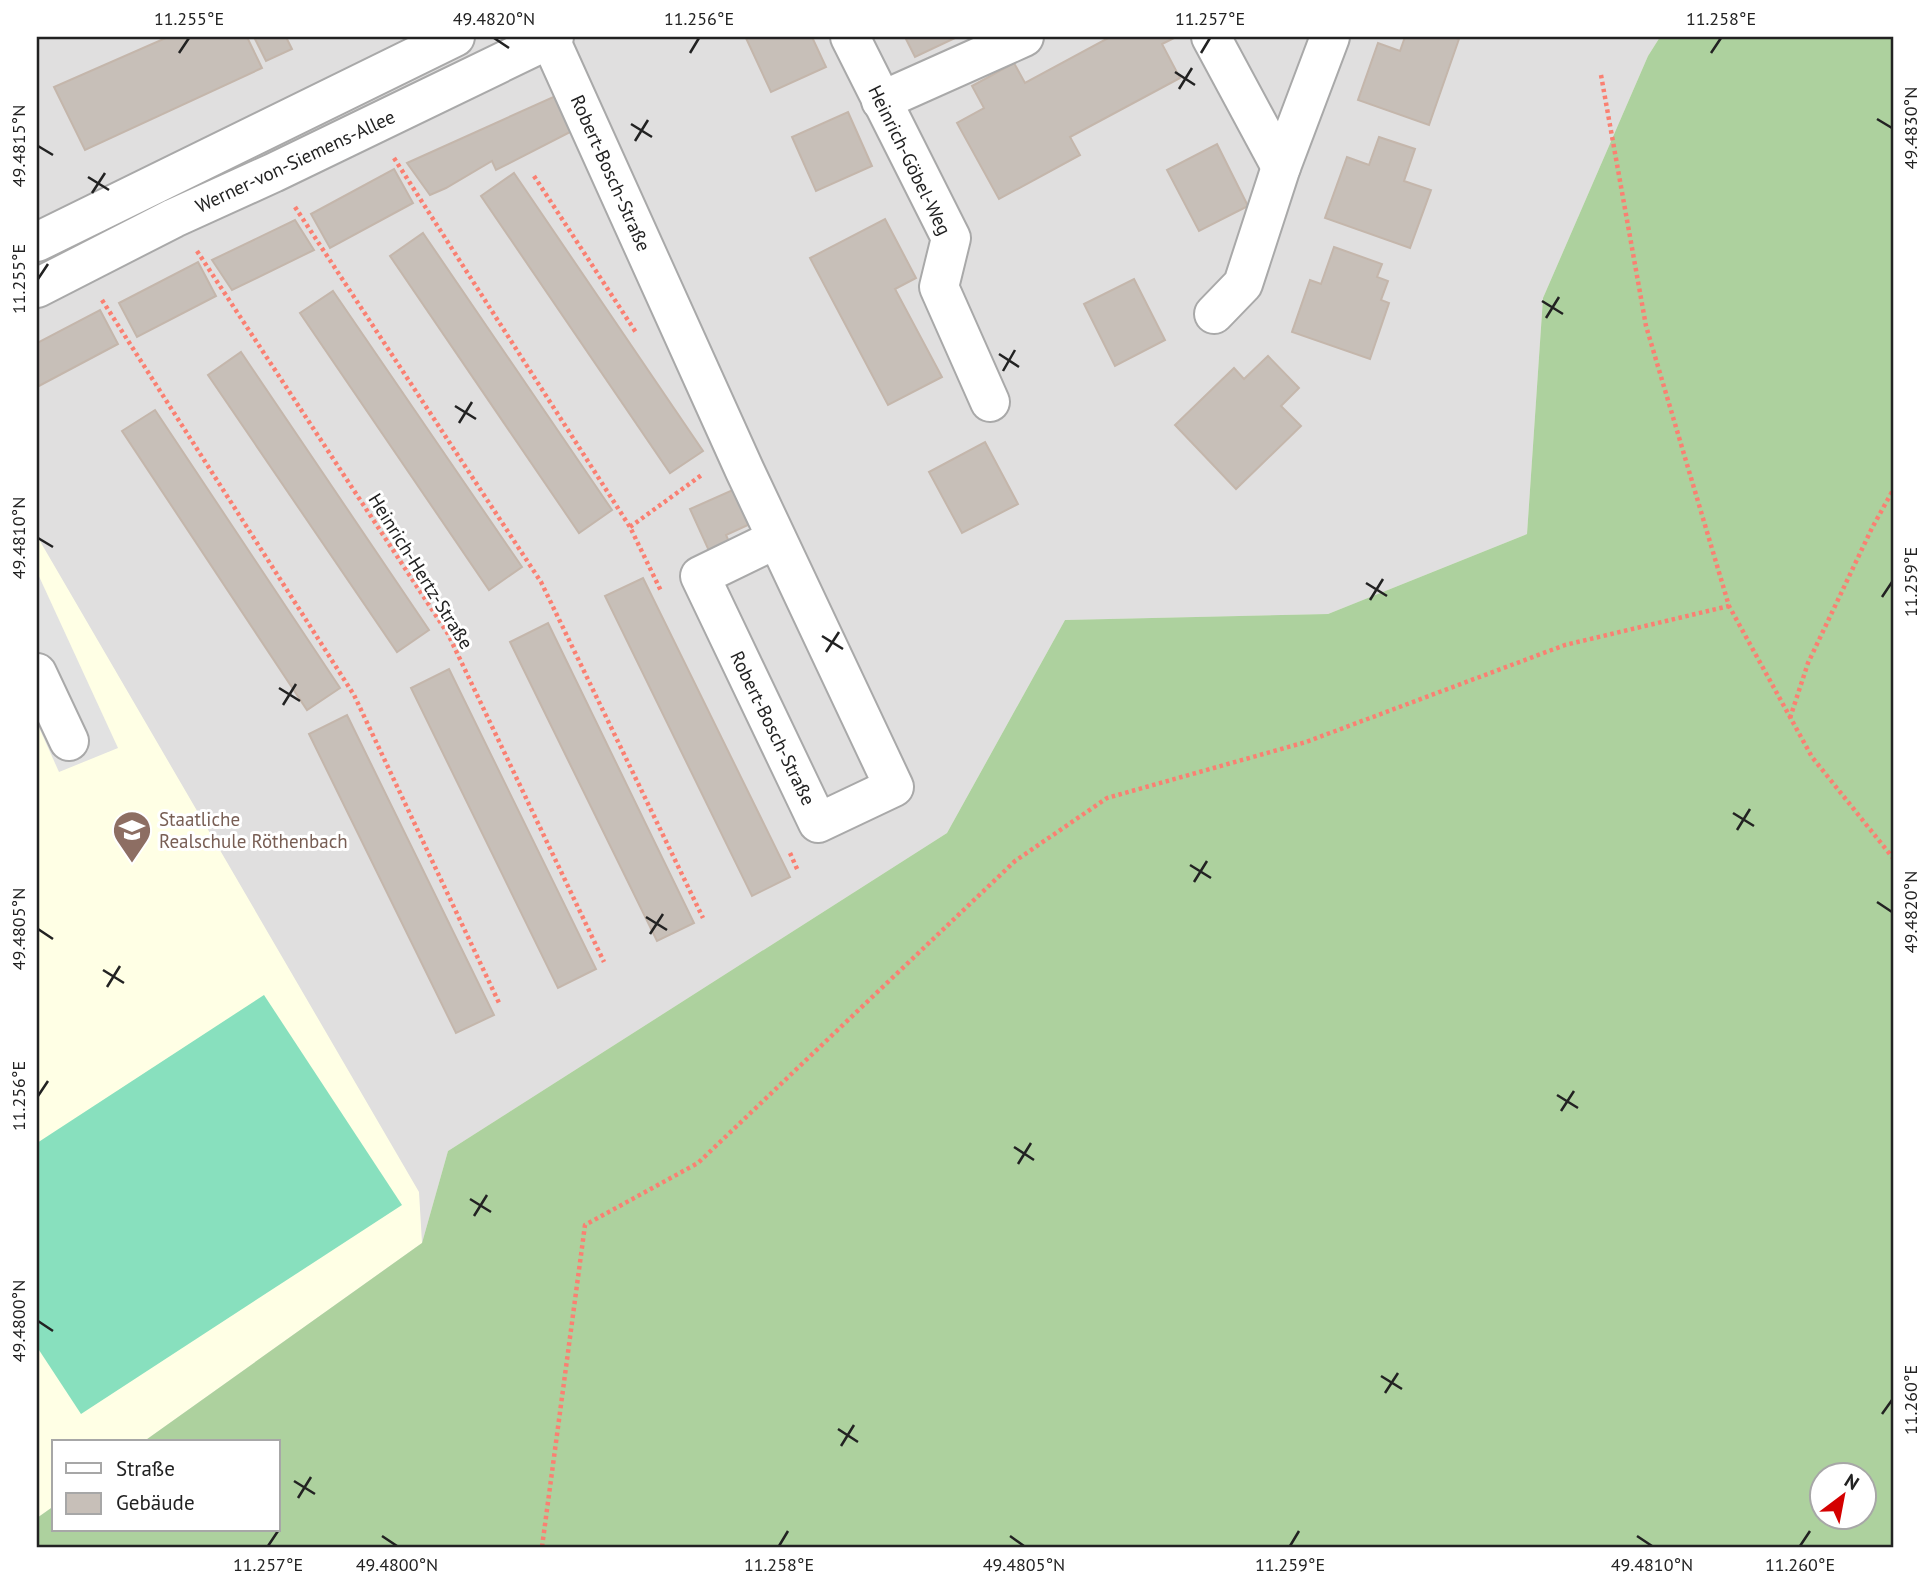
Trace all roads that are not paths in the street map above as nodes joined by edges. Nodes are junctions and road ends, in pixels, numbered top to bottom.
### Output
1 (455, 37) edge
2 (551, 37) edge
3 (850, 37) edge
4 (1024, 37) edge
5 (1211, 37) edge
6 (1330, 37) edge
7 (881, 101) junction
8 (1281, 167) junction
9 (37, 242) edge
10 (37, 288) edge
11 (1213, 314) dead end
12 (990, 402) dead end
13 (776, 539) junction
14 (37, 673) edge
15 (69, 741) dead end

1 - 9 street, Werner-von-Siemens-Allee
2 - 10 street, Werner-von-Siemens-Allee
2 - 13 street, Robert-Bosch-Straße
3 - 7 street, Heinrich-Göbel-Weg
4 - 7 street
5 - 8 street
6 - 8 street
7 - 12 street, Heinrich-Göbel-Weg
8 - 11 street
13 - 13 street, Robert-Bosch-Straße
14 - 15 street

